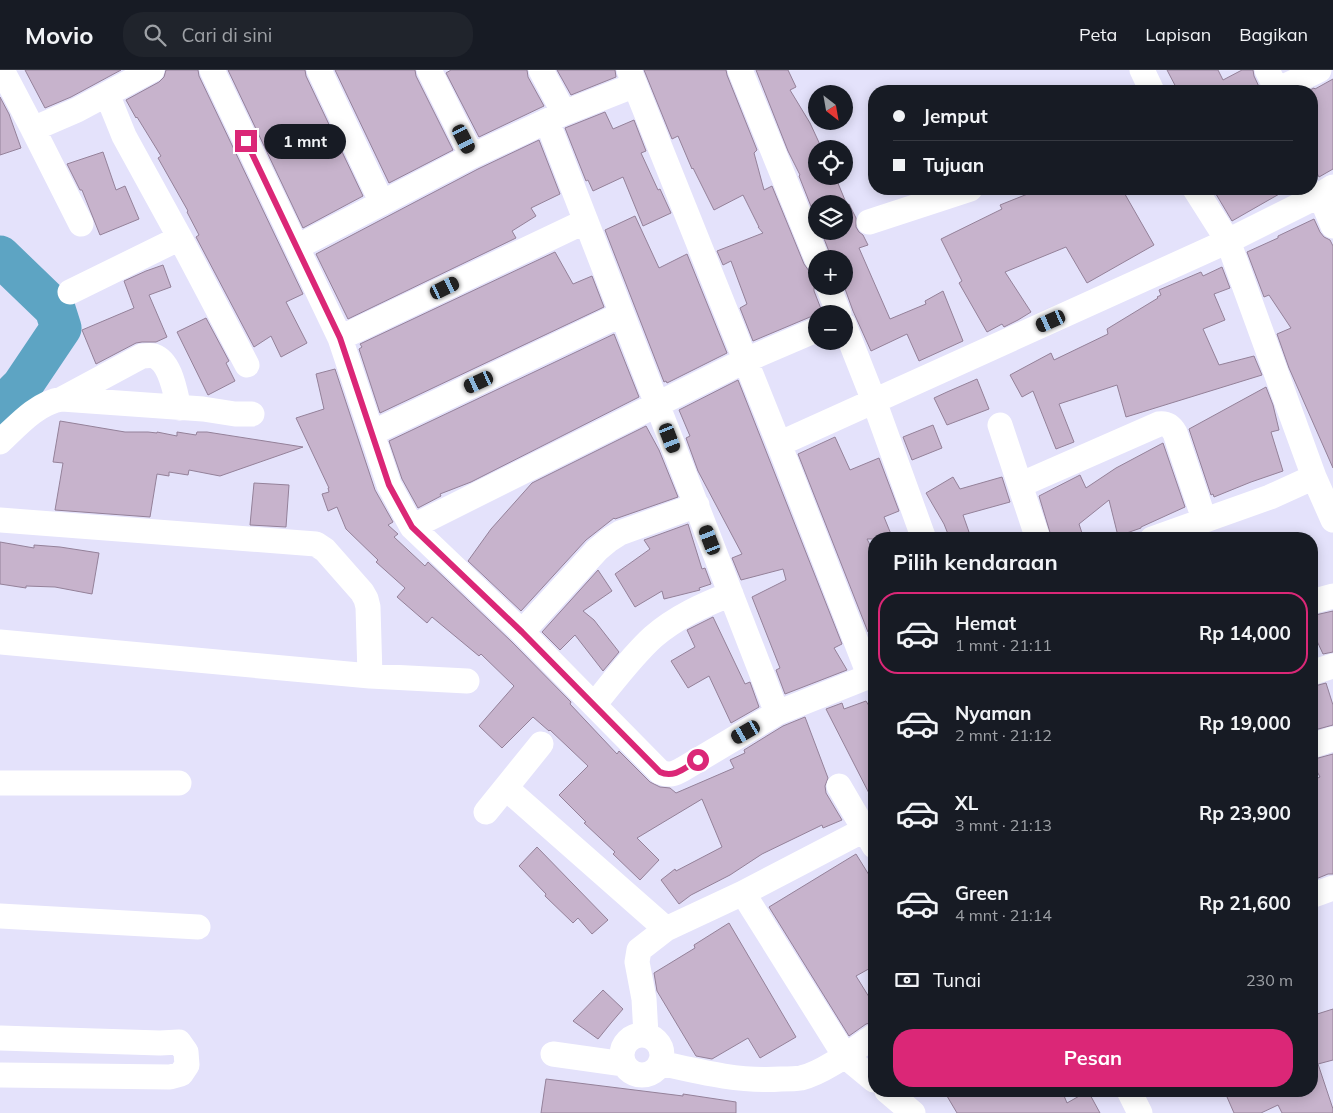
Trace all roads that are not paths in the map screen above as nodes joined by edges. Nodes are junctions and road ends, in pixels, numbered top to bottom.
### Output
1 (2, 70) edge
2 (152, 70) edge
3 (212, 70) edge
4 (319, 70) edge
5 (429, 70) edge
6 (541, 70) edge
7 (740, 70) edge
8 (1142, 70) edge
9 (1318, 70) edge
10 (632, 78) edge
11 (1273, 84) edge
12 (1149, 85) edge
13 (107, 94) junction
14 (555, 117) junction
15 (33, 129) junction
16 (472, 156) junction
17 (1326, 191) edge
18 (952, 195) edge
19 (1199, 195) edge
20 (382, 203) junction
21 (586, 221) junction
22 (869, 222) dead end
23 (81, 224) dead end
24 (1333, 226) edge
25 (180, 238) junction
26 (1228, 241) junction
27 (297, 247) junction
28 (813, 250) edge
29 (70, 292) dead end
30 (622, 314) junction
31 (808, 333) edge
32 (340, 338) junction
33 (853, 348) edge
34 (746, 360) junction
35 (247, 365) dead end
36 (62, 399) junction
37 (874, 401) junction
38 (657, 405) junction
39 (179, 408) junction
40 (252, 414) dead end
41 (1000, 425) dead end
42 (372, 433) junction
43 (0, 442) edge
44 (780, 444) junction
45 (1314, 477) junction
46 (1020, 485) junction
47 (697, 505) junction
48 (0, 520) edge
49 (1204, 520) junction
50 (1333, 520) edge
51 (412, 527) junction
52 (921, 532) edge
53 (1035, 532) edge
54 (1171, 532) edge
55 (731, 594) junction
56 (1333, 596) edge
57 (1318, 600) edge
58 (522, 632) junction
59 (0, 642) edge
60 (1333, 654) edge
61 (868, 665) edge
62 (1333, 665) edge
63 (1318, 670) edge
64 (370, 676) junction
65 (868, 677) edge
66 (467, 681) dead end
67 (594, 705) junction
68 (778, 713) junction
69 (1333, 739) edge
70 (541, 744) dead end
71 (1318, 744) edge
72 (0, 783) edge
73 (179, 783) dead end
74 (839, 786) dead end
75 (507, 787) junction
76 (486, 812) dead end
77 (868, 836) edge
78 (868, 838) edge
79 (1333, 888) edge
80 (743, 893) junction
81 (1318, 893) edge
82 (0, 916) edge
83 (198, 927) dead end
84 (666, 929) junction
85 (646, 1035) junction
86 (0, 1038) edge
87 (868, 1040) edge
88 (553, 1054) dead end
89 (844, 1056) junction
90 (660, 1063) junction
91 (624, 1064) junction
92 (0, 1075) edge
93 (868, 1075) edge
94 (894, 1097) edge
95 (1132, 1097) edge
96 (913, 1113) edge
97 (1140, 1113) edge

1 - 15 street
2 - 13 street
3 - 27 street
4 - 20 street
5 - 16 street
6 - 14 street
7 - 28 street
8 - 12 street
9 - 11 street
10 - 14 street
10 - 34 street
13 - 15 street
13 - 25 street
14 - 16 street
14 - 21 street
15 - 23 street
16 - 20 street
17 - 24 street
17 - 26 street
18 - 22 street
19 - 26 street
20 - 27 street
21 - 30 street
21 - 32 street
25 - 29 street
25 - 35 street
26 - 37 street
26 - 45 street
27 - 32 street
30 - 38 street
30 - 42 street
31 - 34 street
32 - 42 street
33 - 37 street
34 - 38 street
34 - 44 street
36 - 39 street
36 - 39 street
36 - 43 street
37 - 44 street
37 - 52 street
38 - 47 street
38 - 51 street
39 - 40 street
41 - 46 street
42 - 51 street
44 - 61 street
45 - 49 street
45 - 50 street
46 - 49 street
46 - 53 street
47 - 55 street
47 - 58 street
48 - 64 street
49 - 54 street
51 - 58 street
55 - 67 street
55 - 68 street
56 - 57 street
58 - 67 street
59 - 64 street
60 - 62 street
62 - 63 street
64 - 66 street
65 - 68 street
67 - 68 street
69 - 71 street
70 - 75 street
72 - 73 street
74 - 77 street
75 - 76 street
75 - 84 street
78 - 80 street
79 - 81 street
80 - 84 street
80 - 89 street
82 - 83 street
84 - 85 street
85 - 90 street
85 - 91 street
86 - 92 street
87 - 89 street
88 - 91 street
89 - 90 street
89 - 93 street
90 - 91 street
94 - 96 street
95 - 97 street

